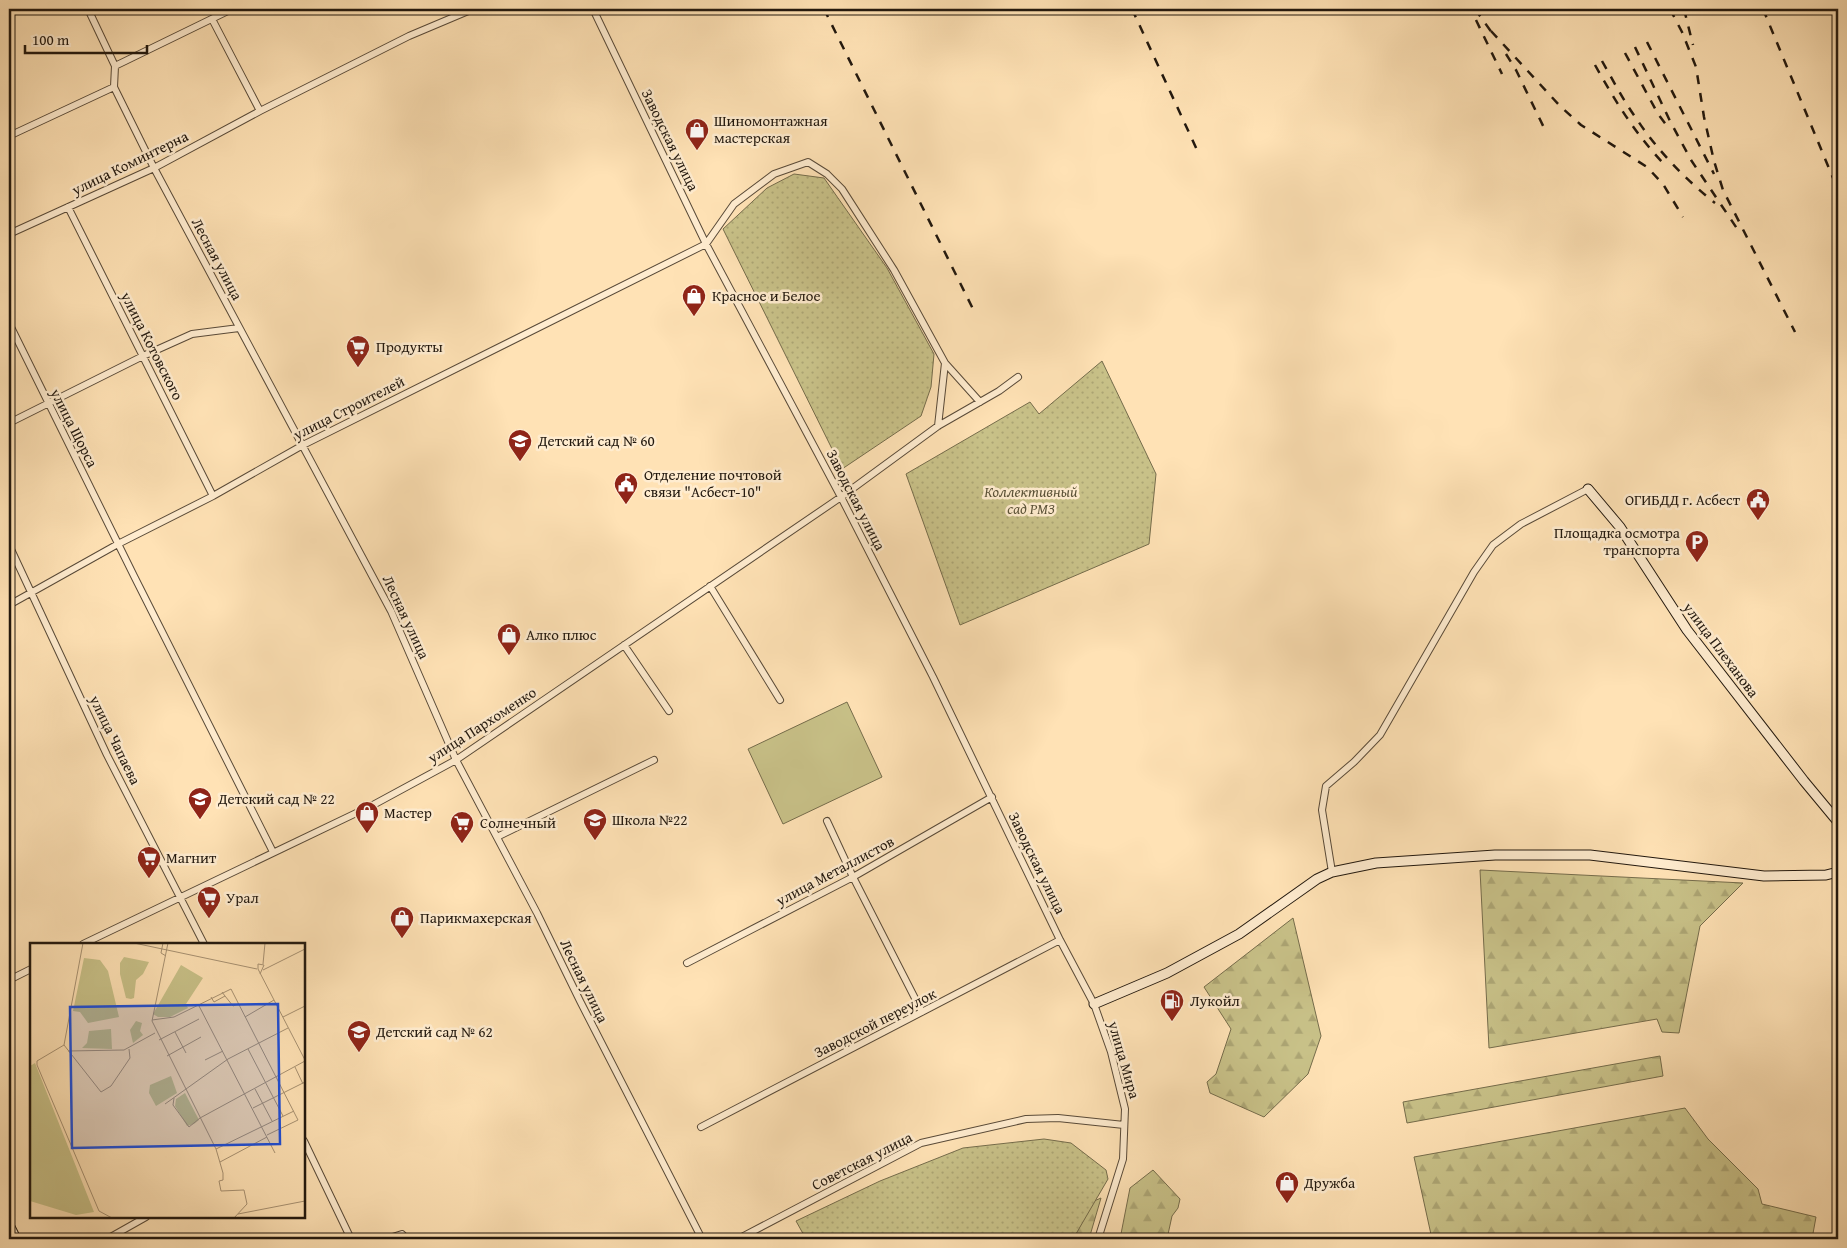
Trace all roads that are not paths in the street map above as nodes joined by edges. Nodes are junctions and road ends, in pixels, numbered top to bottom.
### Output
1 (88, 9) edge
2 (232, 9) edge
3 (473, 9) edge
4 (593, 9) edge
5 (212, 19) junction
6 (115, 66) junction
7 (114, 87) junction
8 (260, 111) junction
9 (9, 136) edge
10 (154, 168) junction
11 (68, 207) junction
12 (9, 234) edge
13 (706, 244) junction
14 (9, 323) edge
15 (239, 328) junction
16 (143, 356) junction
17 (945, 363) junction
18 (1018, 377) dead end
19 (980, 402) junction
20 (48, 404) junction
21 (9, 423) edge
22 (938, 426) junction
23 (303, 445) junction
24 (1588, 489) joint
25 (213, 496) junction
26 (841, 496) junction
27 (118, 544) junction
28 (9, 545) edge
29 (710, 586) junction
30 (31, 592) junction
31 (9, 604) edge
32 (624, 645) junction
33 (780, 700) dead end
34 (669, 711) dead end
35 (456, 760) junction
36 (654, 760) dead end
37 (992, 797) junction
38 (827, 821) dead end
39 (1838, 822) edge
40 (497, 838) junction
41 (273, 852) junction
42 (1332, 872) junction
43 (1838, 872) edge
44 (853, 877) junction
45 (180, 897) junction
46 (1060, 940) junction
47 (85, 943) edge
48 (203, 943) edge
49 (687, 962) dead end
50 (30, 970) edge
51 (9, 980) edge
52 (1094, 1004) junction
53 (922, 1012) junction
54 (1124, 1124) junction
55 (701, 1127) dead end
56 (305, 1143) edge
57 (144, 1218) edge
58 (9, 1225) edge
59 (1838, 1233) edge
60 (16, 1239) edge
61 (107, 1239) edge
62 (351, 1239) edge
63 (386, 1239) edge
64 (406, 1239) edge
65 (702, 1239) edge
66 (738, 1239) edge
67 (1098, 1239) edge
68 (1837, 1239) edge

1 - 6 street, Лесная улица
2 - 5 street
3 - 8 street, улица Коминтерна
4 - 13 street, Заводская улица
5 - 6 street
5 - 8 street
6 - 7 street, Лесная улица
7 - 9 street
7 - 10 street, Лесная улица
8 - 10 street, улица Коминтерна
10 - 11 street, улица Коминтерна
10 - 15 street, Лесная улица
11 - 12 street, улица Коминтерна
11 - 16 street, улица Котовского
13 - 17 street
13 - 23 street, улица Строителей
13 - 26 street, Заводская улица
14 - 20 street, улица Щорса
15 - 16 street
15 - 23 street, Лесная улица
16 - 20 street
16 - 25 street, улица Котовского
17 - 19 street
17 - 22 street
18 - 19 street, улица Пархоменко
19 - 22 street, улица Пархоменко
20 - 21 street
20 - 27 street, улица Щорса
22 - 26 street, улица Пархоменко
23 - 25 street, улица Строителей
23 - 35 street, Лесная улица
24 - 39 street, улица Плеханова
24 - 42 street
25 - 27 street, улица Строителей
26 - 29 street, улица Пархоменко
26 - 37 street, Заводская улица
27 - 30 street, улица Строителей
27 - 41 street, улица Щорса
28 - 30 street, улица Чапаева
29 - 32 street, улица Пархоменко
29 - 33 street
30 - 31 street, улица Строителей
30 - 45 street, улица Чапаева
32 - 34 street
32 - 35 street, улица Пархоменко
35 - 40 street, Лесная улица
35 - 41 street, улица Пархоменко
36 - 40 street
37 - 44 street, улица Металлистов
37 - 46 street, Заводская улица
38 - 44 street
40 - 65 street, Лесная улица
41 - 45 street, улица Пархоменко
42 - 43 street
42 - 52 street
44 - 49 street, улица Металлистов
44 - 53 street
45 - 47 street, улица Пархоменко
45 - 48 street, улица Чапаева
46 - 52 street, Заводская улица
46 - 53 street, Заводской переулок
50 - 51 street
52 - 54 street, улица Мира
53 - 55 street, Заводской переулок
54 - 66 street, Советская улица
54 - 67 street, улица Мира
56 - 62 street
57 - 61 street
58 - 60 street
59 - 68 street
63 - 64 street

